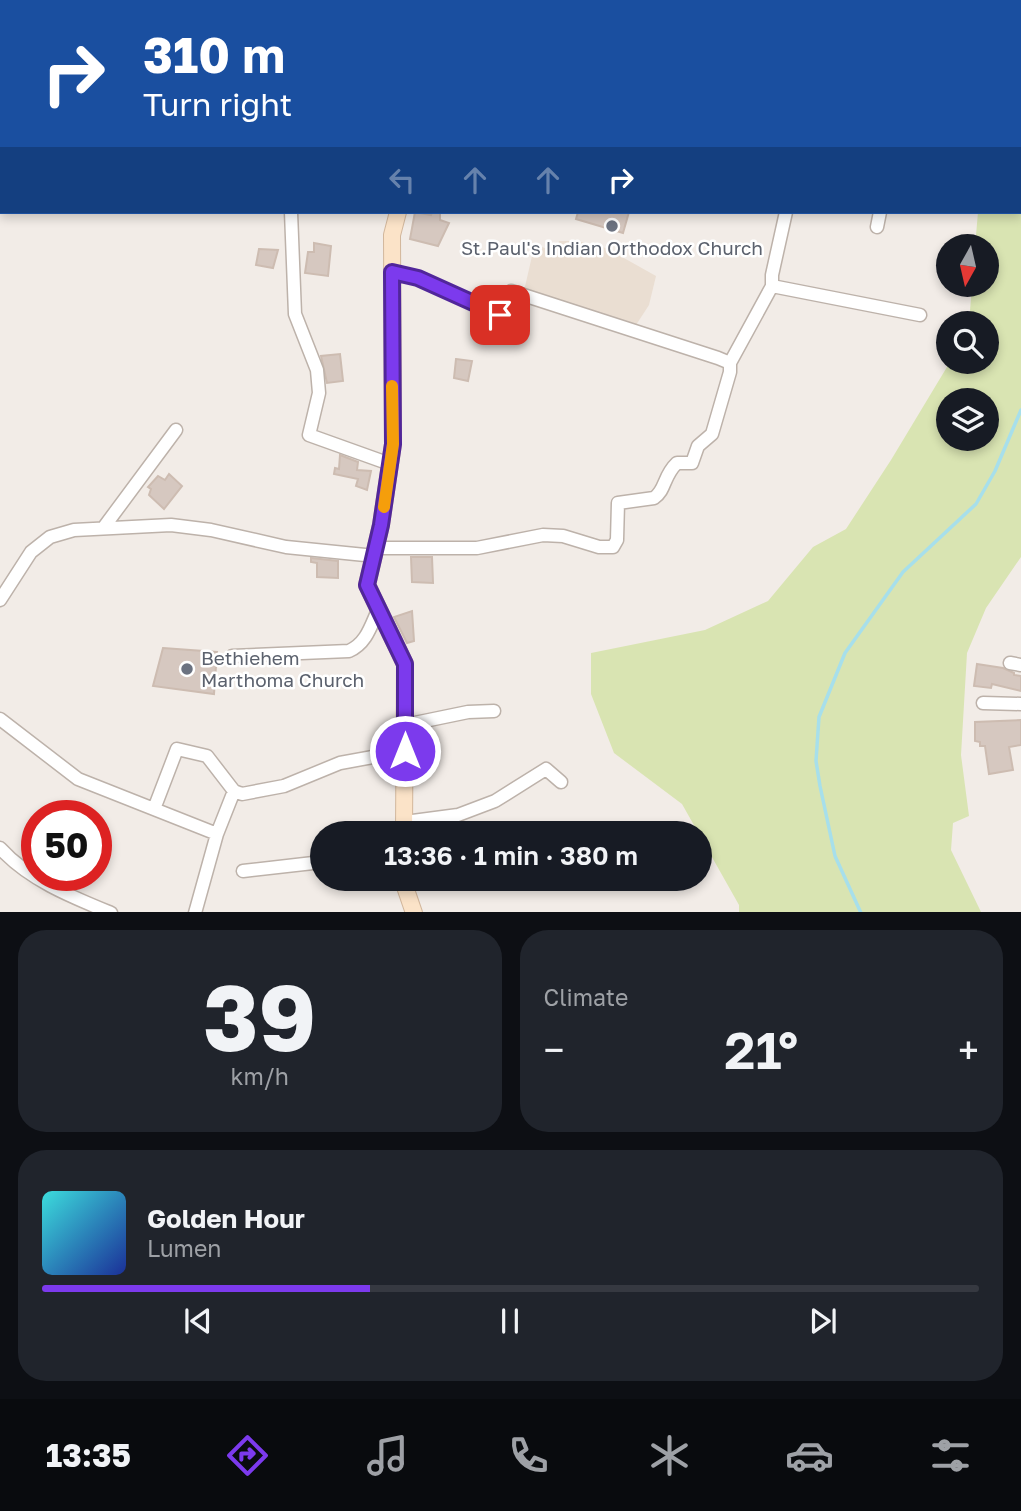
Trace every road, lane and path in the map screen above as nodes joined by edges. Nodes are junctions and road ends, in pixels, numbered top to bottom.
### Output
1 (291, 214) edge
2 (397, 214) edge
3 (786, 214) edge
4 (880, 214) edge
5 (877, 228) dead end
6 (392, 272) junction
7 (772, 286) junction
8 (920, 315) dead end
9 (730, 363) junction
10 (176, 430) dead end
11 (390, 464) junction
12 (104, 527) junction
13 (376, 552) junction
14 (0, 600) edge
15 (379, 608) junction
16 (232, 656) dead end
17 (983, 703) dead end
18 (1021, 704) edge
19 (494, 711) dead end
20 (0, 719) edge
21 (405, 725) junction
22 (405, 751) junction
23 (561, 782) dead end
24 (234, 791) junction
25 (154, 809) junction
26 (404, 821) edge
27 (433, 821) edge
28 (217, 834) junction
29 (0, 848) edge
30 (310, 863) edge
31 (243, 871) dead end
32 (407, 891) edge
33 (111, 912) edge
34 (195, 912) edge
35 (414, 912) edge

1 - 11 street
2 - 6 main road
3 - 7 street
4 - 5 street
6 - 9 street
6 - 11 main road
7 - 8 street
7 - 9 street
9 - 13 street
10 - 12 street
11 - 13 main road
12 - 13 street
12 - 14 street
13 - 15 main road
15 - 16 street
15 - 21 main road
17 - 18 street
19 - 21 street
20 - 25 street
21 - 22 main road
22 - 24 street
22 - 26 main road
23 - 27 street
24 - 25 street
24 - 28 street
25 - 28 street
28 - 34 street
29 - 33 street
30 - 31 street
32 - 35 main road

